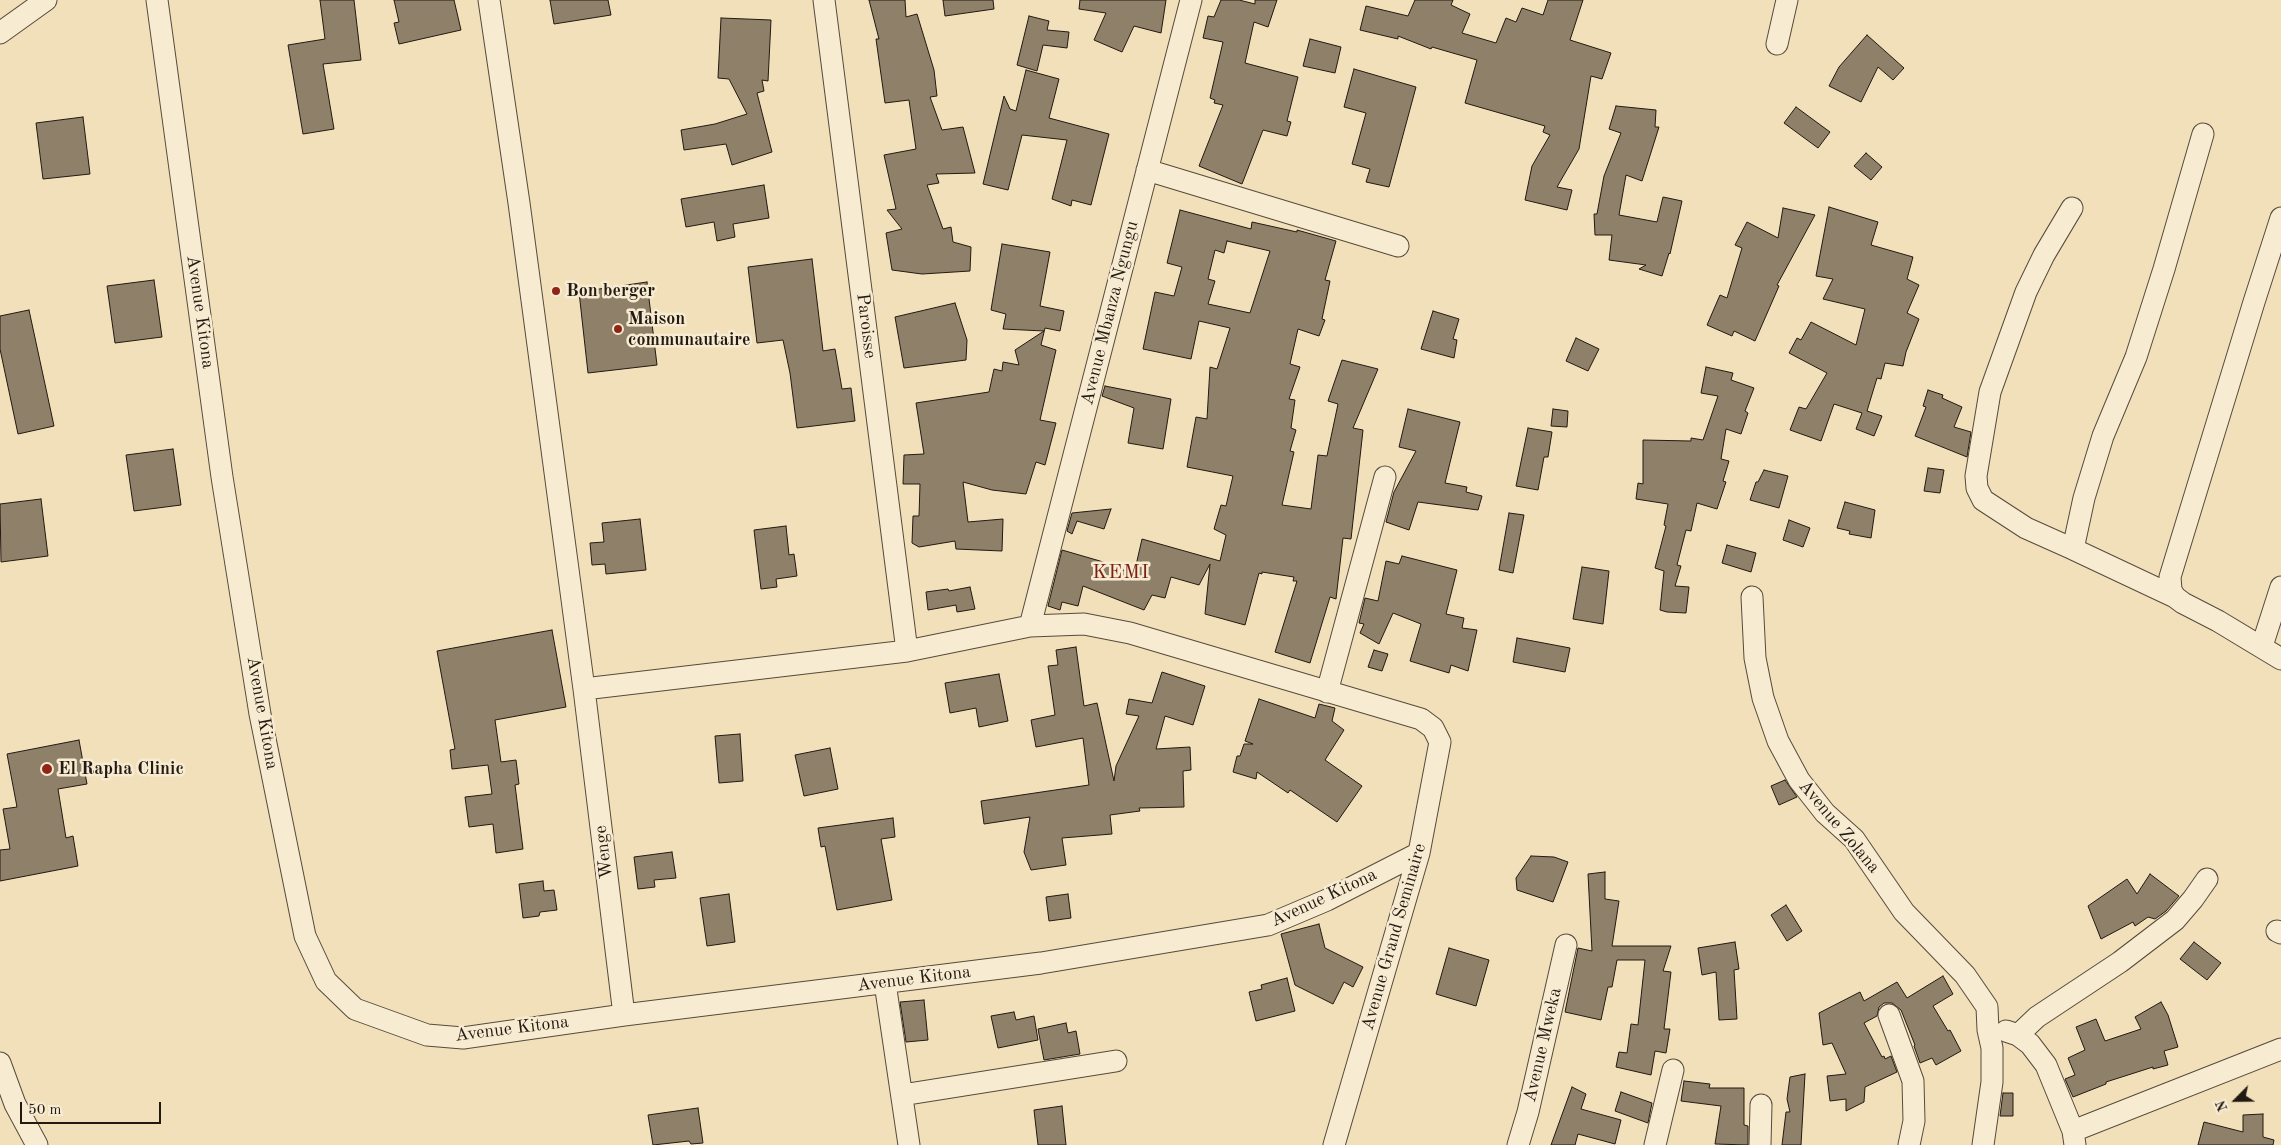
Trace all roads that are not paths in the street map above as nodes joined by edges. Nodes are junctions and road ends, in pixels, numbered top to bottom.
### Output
1 (46, 0) edge
2 (157, 0) edge
3 (489, 0) edge
4 (824, 0) edge
5 (1191, 0) edge
6 (1787, 0) edge
7 (0, 33) edge
8 (1777, 44) dead end
9 (2203, 134) dead end
10 (1147, 170) junction
11 (2072, 208) dead end
12 (2281, 218) edge
13 (1398, 246) dead end
14 (1384, 477) dead end
15 (2073, 549) junction
16 (2281, 587) edge
17 (1752, 597) dead end
18 (2175, 597) junction
19 (1030, 626) junction
20 (2262, 646) junction
21 (907, 651) junction
22 (2281, 659) edge
23 (584, 689) junction
24 (1327, 692) junction
25 (1419, 853) junction
26 (2207, 878) dead end
27 (1566, 945) dead end
28 (885, 983) junction
29 (624, 1015) junction
30 (1890, 1015) dead end
31 (1988, 1030) junction
32 (2018, 1035) junction
33 (2281, 1049) edge
34 (1116, 1061) dead end
35 (0, 1063) edge
36 (1673, 1070) dead end
37 (902, 1095) junction
38 (1761, 1105) dead end
39 (2074, 1138) edge
40 (37, 1145) edge
41 (909, 1145) edge
42 (1334, 1145) edge
43 (1518, 1145) edge
44 (1655, 1145) edge
45 (1760, 1145) edge
46 (1909, 1145) edge
47 (1983, 1145) edge

1 - 7 street
2 - 29 street, Avenue Kitona
3 - 23 street, Wenge
4 - 21 street, Paroisse
5 - 10 street, Avenue Mbanza Ngungu
6 - 8 street
9 - 15 street
10 - 13 street
10 - 19 street, Avenue Mbanza Ngungu
11 - 15 street
12 - 18 street
14 - 24 street
15 - 18 street
16 - 20 street
17 - 31 street, Avenue Zolana
18 - 20 street
19 - 21 street
19 - 24 street
20 - 22 street
21 - 23 street
23 - 29 street, Wenge
24 - 25 street, Avenue Grand Seminaire
25 - 28 street, Avenue Kitona
25 - 42 street, Avenue Grand Seminaire
26 - 32 street
27 - 43 street, Avenue Mweka
28 - 29 street, Avenue Kitona
28 - 37 street
30 - 46 street
31 - 32 street
31 - 47 street, Avenue Zolana
32 - 39 street
33 - 39 street
34 - 37 street
35 - 40 street
36 - 44 street
37 - 41 street
38 - 45 street

